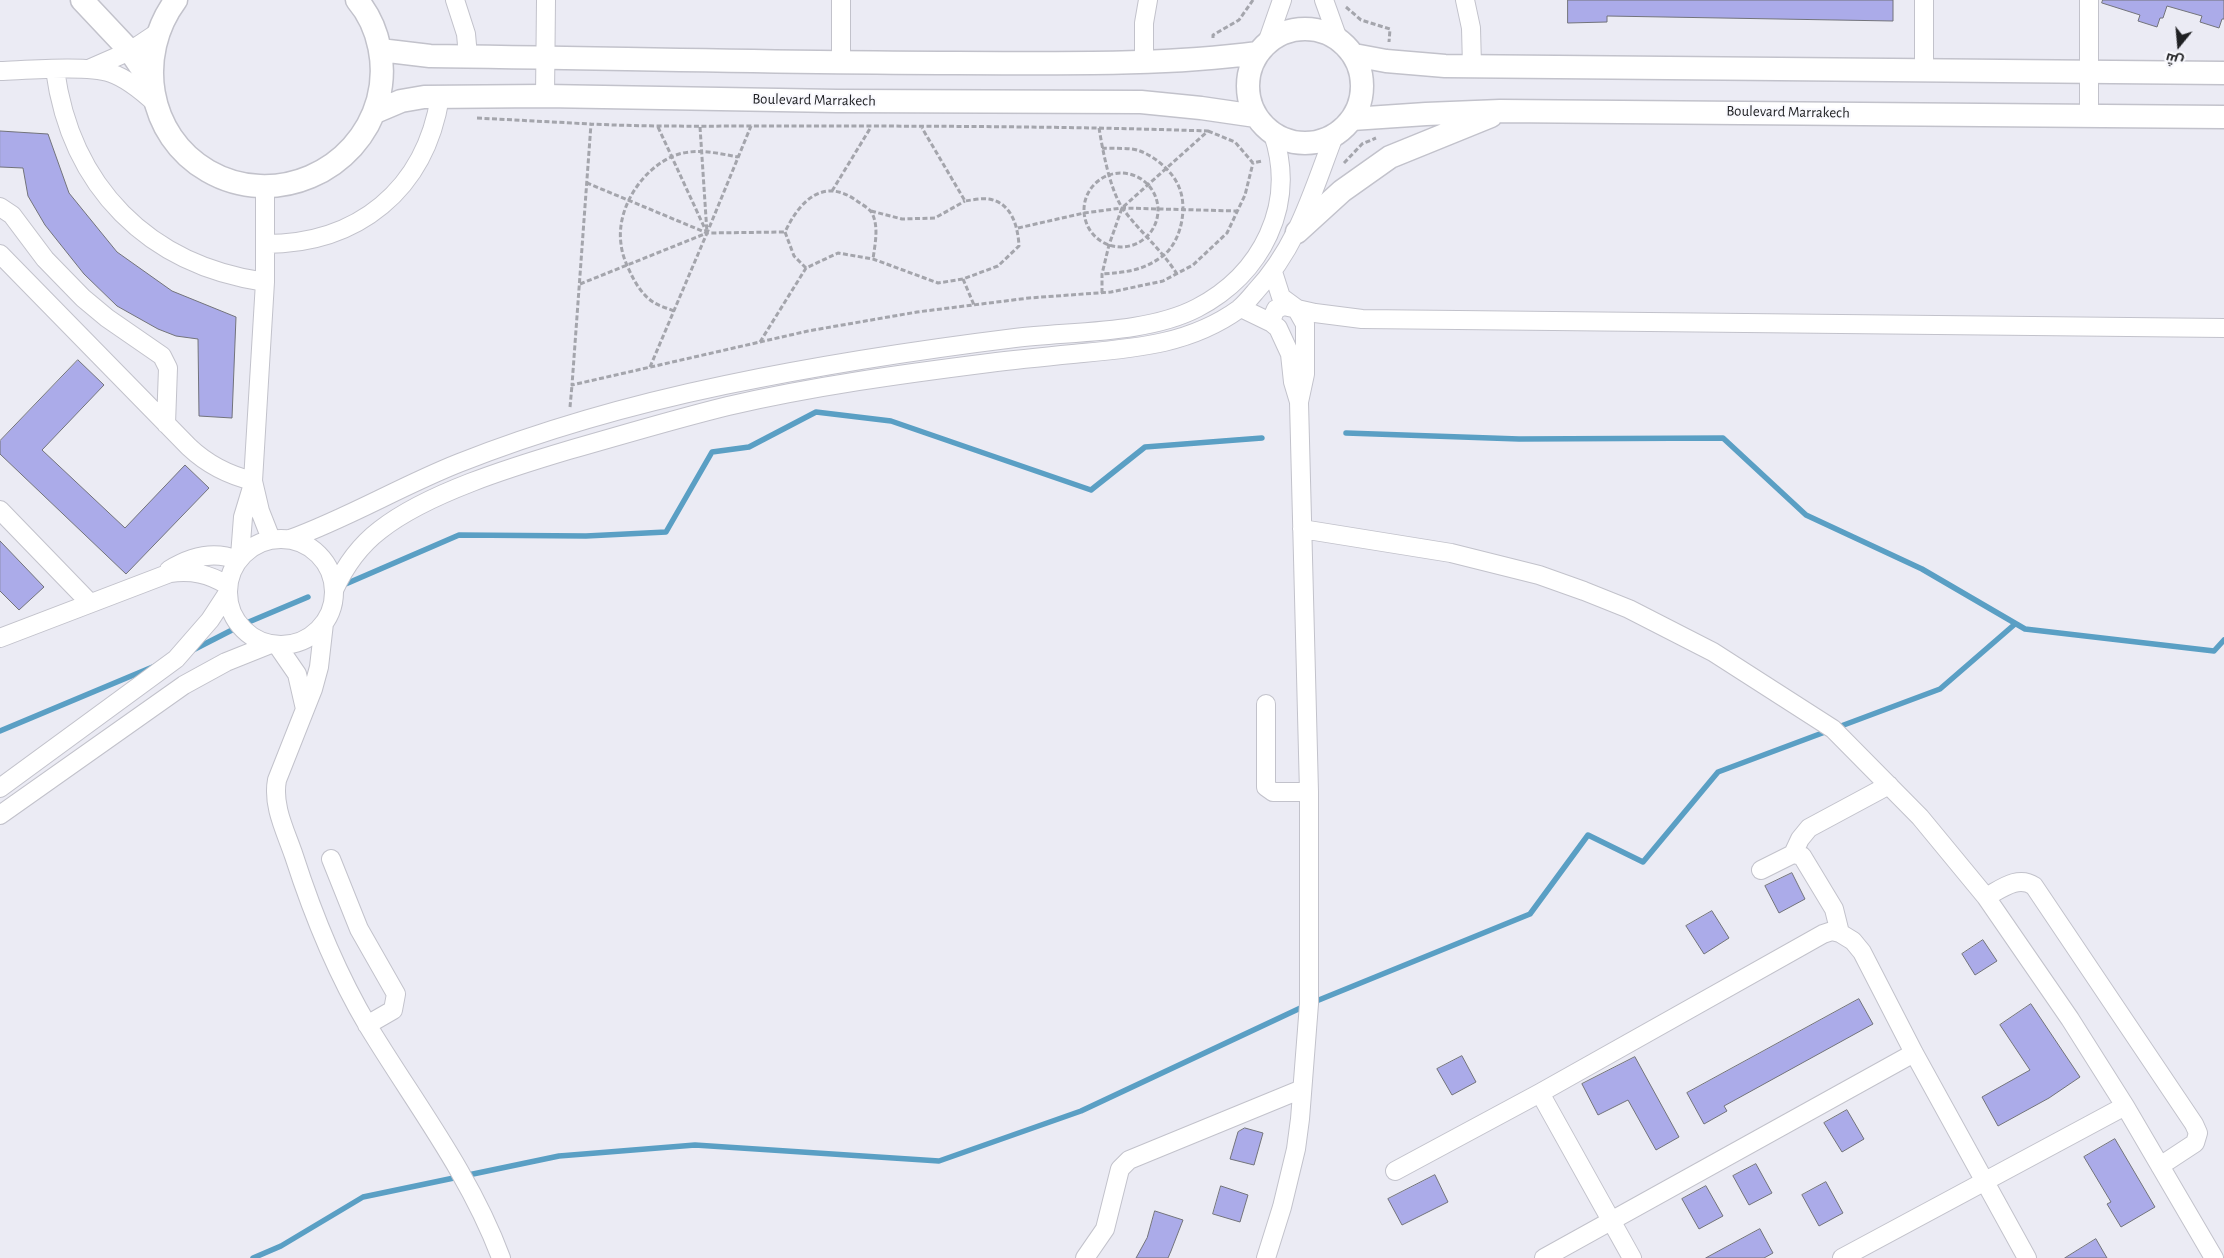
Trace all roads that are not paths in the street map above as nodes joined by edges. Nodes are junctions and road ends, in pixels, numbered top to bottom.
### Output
1 (82, 0) edge
2 (176, 0) edge
3 (357, 0) edge
4 (455, 0) edge
5 (546, 0) edge
6 (840, 0) edge
7 (1148, 0) edge
8 (1282, 0) edge
9 (1324, 0) edge
10 (1465, 0) edge
11 (1924, 0) edge
12 (2089, 0) edge
13 (157, 33) junction
14 (1338, 39) junction
15 (1262, 48) junction
16 (380, 50) junction
17 (130, 51) junction
18 (1354, 55) junction
19 (468, 56) junction
20 (545, 58) junction
21 (841, 63) junction
22 (1144, 63) junction
23 (1472, 66) junction
24 (88, 69) junction
25 (55, 70) junction
26 (0, 71) edge
27 (1924, 71) junction
28 (2089, 71) junction
29 (2224, 73) edge
30 (153, 92) junction
31 (546, 96) junction
32 (440, 97) junction
33 (1500, 111) junction
34 (375, 112) junction
35 (1256, 116) junction
36 (2089, 116) junction
37 (2224, 117) edge
38 (1352, 119) junction
39 (1272, 134) junction
40 (1334, 136) junction
41 (265, 186) junction
42 (0, 206) edge
43 (1297, 232) junction
44 (265, 244) junction
45 (0, 254) edge
46 (1273, 272) junction
47 (265, 282) junction
48 (1241, 308) junction
49 (1296, 308) junction
50 (1362, 319) junction
51 (1275, 326) junction
52 (2224, 328) edge
53 (1306, 329) junction
54 (1299, 402) junction
55 (166, 424) junction
56 (254, 481) junction
57 (0, 510) edge
58 (1302, 529) junction
59 (271, 539) junction
60 (290, 539) junction
61 (239, 558) junction
62 (160, 576) junction
63 (227, 589) junction
64 (334, 590) junction
65 (90, 603) junction
66 (324, 623) junction
67 (0, 638) edge
68 (274, 645) junction
69 (1266, 704) dead end
70 (305, 709) junction
71 (1889, 784) junction
72 (0, 788) edge
73 (1309, 792) junction
74 (0, 815) edge
75 (1793, 854) junction
76 (331, 859) dead end
77 (1761, 870) dead end
78 (1986, 897) junction
79 (1840, 933) junction
80 (368, 1025) junction
81 (1914, 1053) junction
82 (1302, 1089) junction
83 (1540, 1093) junction
84 (2125, 1106) junction
85 (2160, 1166) junction
86 (1395, 1172) dead end
87 (1986, 1181) junction
88 (1611, 1221) junction
89 (501, 1258) edge
90 (1085, 1258) edge
91 (1266, 1258) edge
92 (1544, 1258) edge
93 (1632, 1258) edge
94 (1842, 1258) edge
95 (2027, 1258) edge
96 (2214, 1258) edge

1 - 17 main road
2 - 13 main road
3 - 16 main road
4 - 19 street
5 - 20 street
6 - 21 street
7 - 22 street
8 - 15 street
9 - 14 street
10 - 23 street
11 - 27 street
12 - 28 street
13 - 17 street
13 - 30 main road
14 - 15 main road
14 - 18 main road
15 - 22 main road
15 - 35 main road
16 - 19 main road
16 - 34 main road
17 - 24 street
17 - 30 main road
18 - 23 main road
18 - 38 main road
19 - 20 main road
20 - 21 main road
20 - 31 street
21 - 22 main road
23 - 27 main road
24 - 25 street
24 - 30 street
25 - 26 street
25 - 47 street
27 - 28 main road
28 - 29 main road
28 - 36 street
30 - 41 main road
31 - 32 main road, Boulevard Marrakech
31 - 35 main road, Boulevard Marrakech
32 - 34 main road, Boulevard Marrakech
32 - 44 street
33 - 36 main road, Boulevard Marrakech
33 - 38 main road, Boulevard Marrakech
33 - 43 main road
34 - 41 main road
35 - 39 main road
36 - 37 main road, Boulevard Marrakech
38 - 40 main road
39 - 40 main road
39 - 60 street
40 - 43 street
41 - 44 street
42 - 55 street
43 - 46 street
44 - 47 street
45 - 55 street
46 - 48 street
46 - 49 street
47 - 56 street
48 - 51 street
48 - 64 street
49 - 50 street
49 - 51 street
49 - 53 street
50 - 52 street
50 - 53 street
51 - 53 street
51 - 54 street
53 - 54 street
54 - 58 street
55 - 56 street
56 - 59 street
56 - 61 street
57 - 65 street
58 - 71 street
58 - 73 street
59 - 60 street
59 - 61 street
60 - 64 street
61 - 62 street
61 - 63 street
62 - 63 street
62 - 65 street
63 - 68 street
63 - 72 street
64 - 66 street
65 - 67 street
66 - 68 street
66 - 70 street
68 - 70 street
68 - 74 street
69 - 73 street
70 - 80 street
71 - 75 street
71 - 78 street
73 - 82 street
75 - 77 street
75 - 79 street
76 - 80 street
78 - 84 street
78 - 85 street
79 - 81 street
79 - 83 street
80 - 89 street
81 - 87 street
81 - 88 street
82 - 90 street
82 - 91 street
83 - 86 street
83 - 88 street
84 - 85 street
84 - 87 street
85 - 96 street
87 - 94 street
87 - 95 street
88 - 92 street
88 - 93 street

